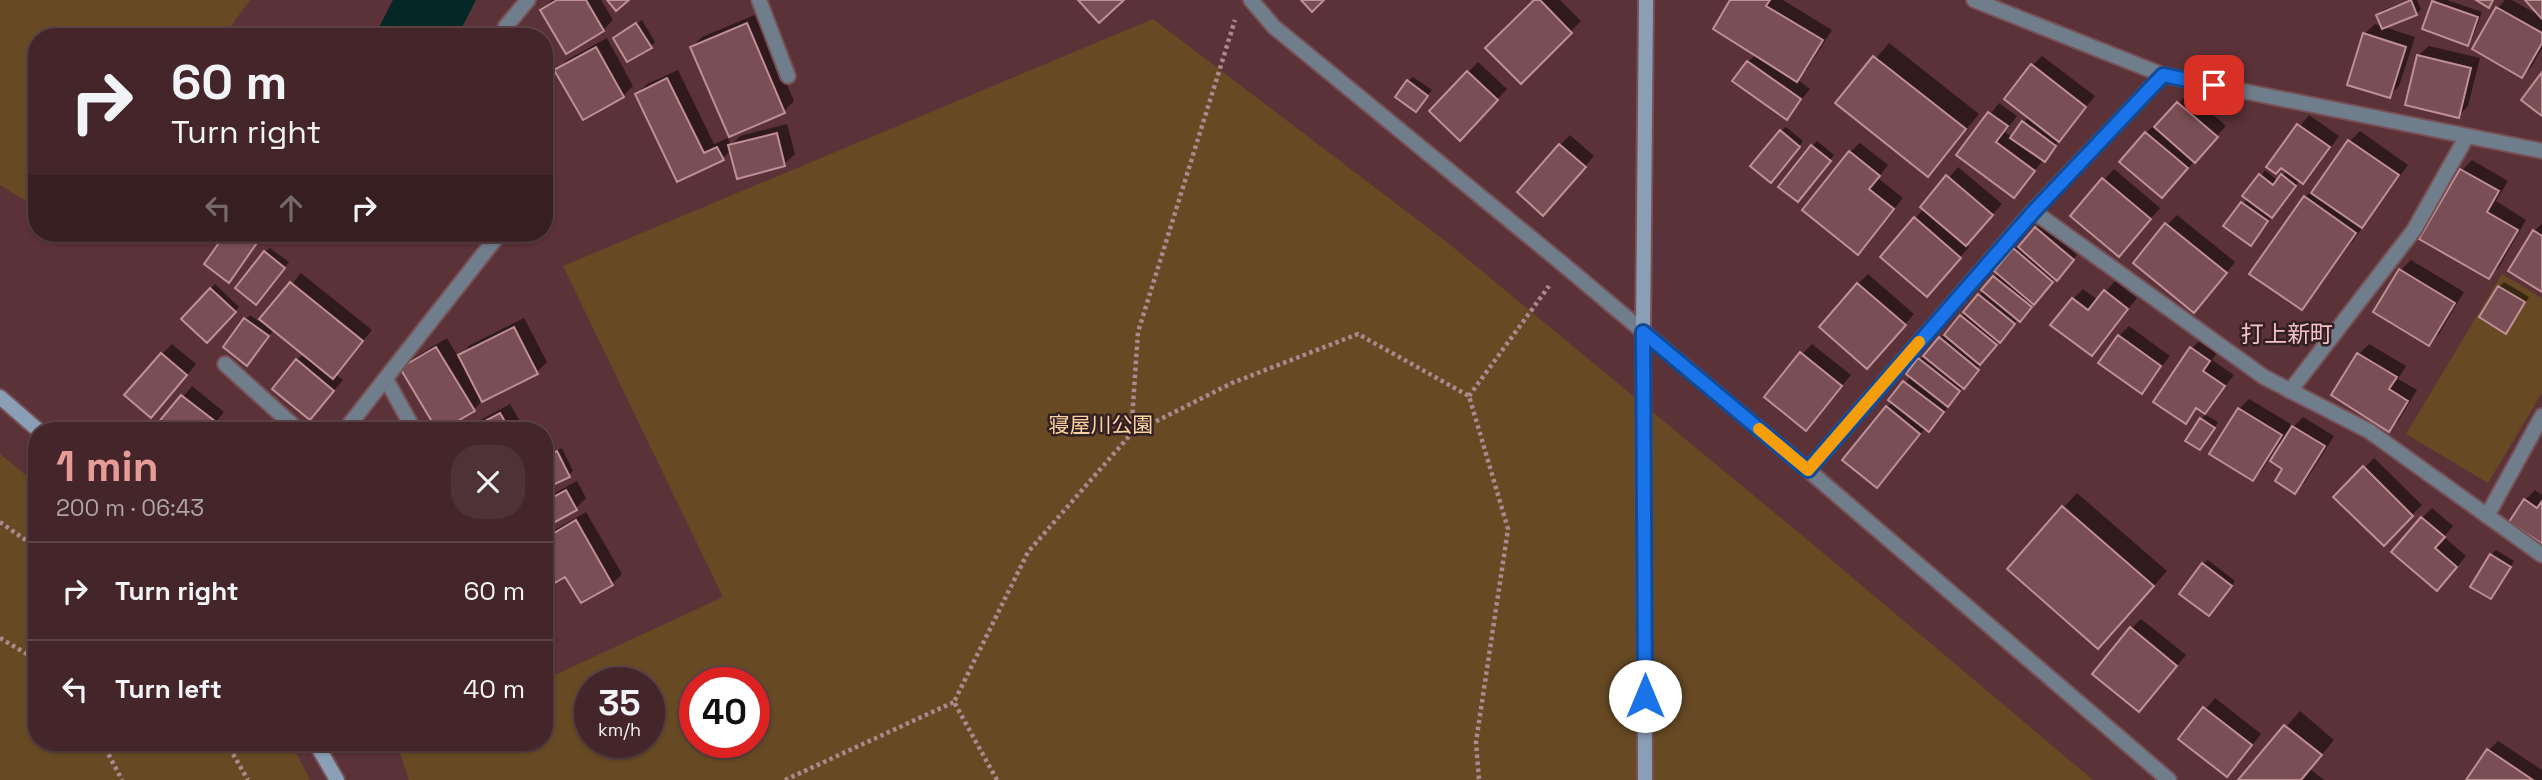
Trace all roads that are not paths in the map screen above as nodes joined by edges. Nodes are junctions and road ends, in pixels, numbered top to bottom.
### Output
1 (528, 0) edge
2 (759, 0) edge
3 (1251, 0) edge
4 (1646, 0) edge
5 (1974, 0) edge
6 (505, 28) edge
7 (2163, 75) junction
8 (788, 76) dead end
9 (2467, 136) junction
10 (2542, 151) edge
11 (2034, 211) junction
12 (493, 242) edge
13 (1643, 332) junction
14 (225, 364) dead end
15 (386, 379) junction
16 (2290, 391) junction
17 (0, 397) edge
18 (2542, 416) edge
19 (29, 422) edge
20 (289, 422) edge
21 (351, 422) edge
22 (410, 422) edge
23 (1808, 470) junction
24 (2487, 516) junction
25 (2542, 555) edge
26 (320, 751) edge
27 (337, 780) edge
28 (1645, 780) edge
29 (2169, 780) edge

1 - 6 street
2 - 8 street
3 - 13 street
4 - 13 street
5 - 7 street
7 - 9 street
7 - 11 street
9 - 10 street
9 - 16 street
11 - 16 street
11 - 23 street
12 - 15 street
13 - 23 street
13 - 28 street
14 - 20 street
15 - 21 street
15 - 22 street
16 - 24 street
17 - 19 street
18 - 24 street
23 - 29 street
24 - 25 street
26 - 27 street

